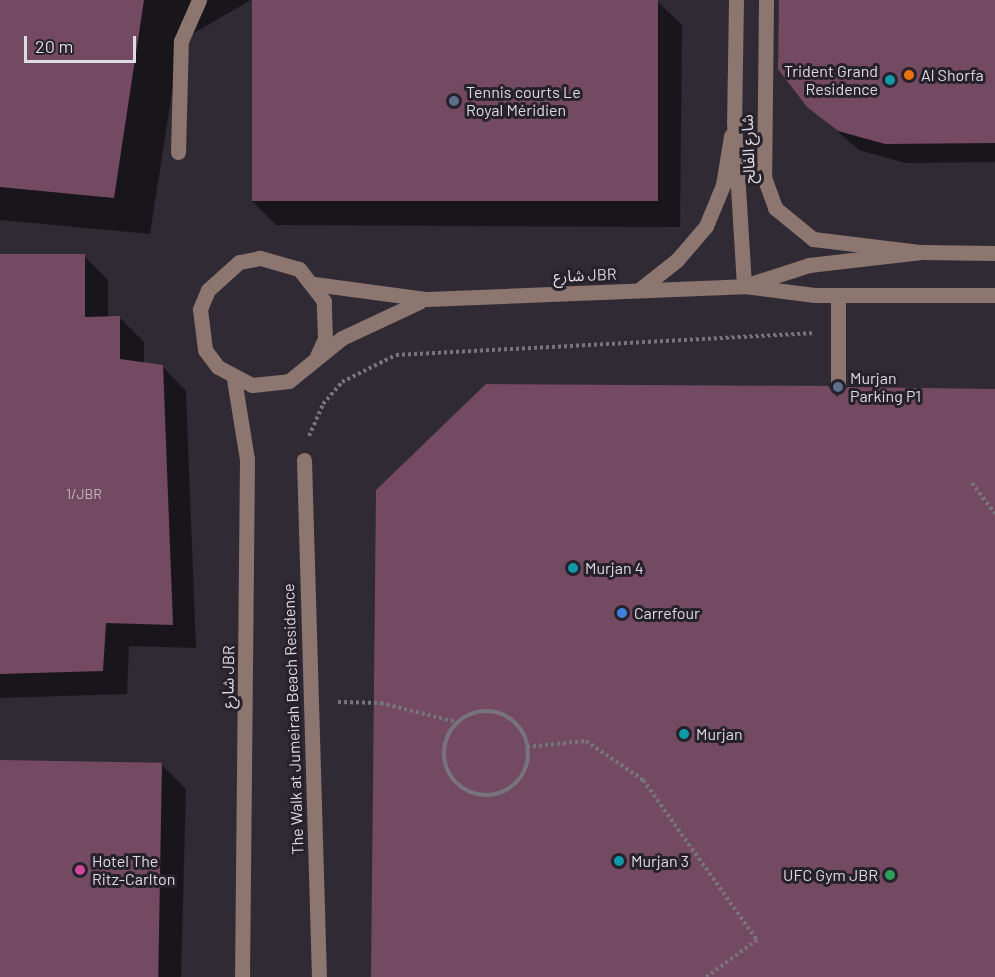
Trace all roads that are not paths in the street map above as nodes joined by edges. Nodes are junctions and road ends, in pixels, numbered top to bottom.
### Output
1 (200, 0) edge
2 (736, 0) edge
3 (766, 0) edge
4 (734, 122) junction
5 (178, 152) dead end
6 (921, 252) junction
7 (995, 253) edge
8 (314, 284) junction
9 (744, 286) junction
10 (639, 290) junction
11 (837, 295) junction
12 (995, 295) edge
13 (427, 299) junction
14 (316, 356) junction
15 (234, 379) junction
16 (838, 387) dead end
17 (304, 460) road end
18 (242, 977) edge
19 (319, 977) edge

1 - 5 street
2 - 4 street, شارع الفالح
3 - 6 street, شارع الفالح
4 - 9 street, شارع الفالح
4 - 10 street
6 - 7 street, شارع JBR
6 - 9 street, شارع JBR
8 - 13 street, شارع JBR
8 - 14 street
8 - 15 street, شارع JBR
9 - 10 street, شارع JBR
9 - 11 street, شارع JBR
10 - 13 street, شارع JBR
11 - 12 street, شارع JBR
11 - 16 street
13 - 14 street, شارع JBR
14 - 15 street, شارع JBR
15 - 18 street, شارع JBR
17 - 19 street, The Walk at Jumeirah Beach Residence

